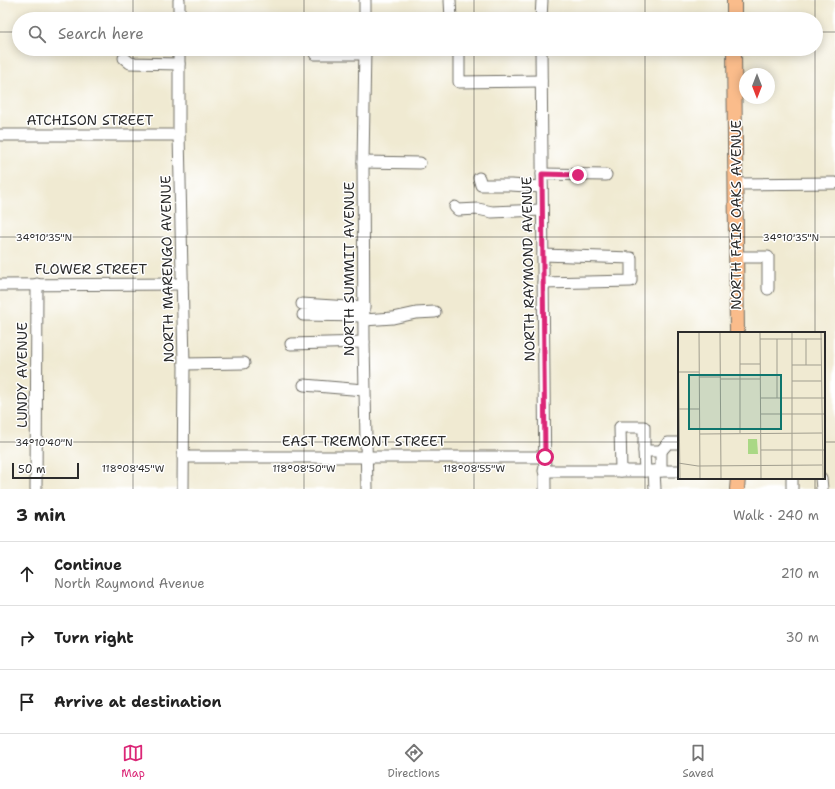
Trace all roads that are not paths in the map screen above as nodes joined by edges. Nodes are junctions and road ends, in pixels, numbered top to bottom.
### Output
1 (179, 0) edge
2 (365, 0) edge
3 (450, 0) edge
4 (542, 0) edge
5 (734, 0) edge
6 (179, 12) edge
7 (365, 12) edge
8 (451, 12) edge
9 (541, 12) edge
10 (734, 12) edge
11 (179, 56) edge
12 (365, 56) edge
13 (459, 56) edge
14 (541, 56) edge
15 (734, 56) edge
16 (124, 58) dead end
17 (179, 64) junction
18 (541, 81) junction
19 (0, 135) edge
20 (179, 135) junction
21 (363, 162) junction
22 (420, 163) dead end
23 (542, 174) junction
24 (606, 175) dead end
25 (479, 178) dead end
26 (835, 183) edge
27 (735, 184) junction
28 (542, 187) junction
29 (454, 207) dead end
30 (542, 210) junction
31 (543, 255) junction
32 (736, 257) junction
33 (543, 283) junction
34 (0, 284) edge
35 (37, 284) junction
36 (182, 284) junction
37 (768, 288) dead end
38 (302, 309) dead end
39 (436, 312) dead end
40 (364, 314) junction
41 (736, 332) edge
42 (364, 342) junction
43 (291, 344) dead end
44 (244, 363) dead end
45 (184, 364) junction
46 (304, 385) dead end
47 (364, 390) junction
48 (678, 443) edge
49 (644, 451) junction
50 (661, 451) junction
51 (367, 456) junction
52 (183, 457) junction
53 (545, 457) junction
54 (621, 471) junction
55 (653, 471) junction
56 (678, 471) edge
57 (544, 472) junction
58 (821, 479) edge
59 (36, 489) edge
60 (183, 489) edge
61 (368, 489) edge
62 (545, 489) edge
63 (655, 489) edge
64 (822, 489) edge

1 - 6 street
2 - 7 street
3 - 8 street
4 - 9 street
5 - 10 main road
11 - 17 street, NORTH MARENGO AVENUE
12 - 21 street, NORTH SUMMIT AVENUE
13 - 18 street
14 - 18 street, NORTH RAYMOND AVENUE
15 - 27 main road, NORTH FAIR OAKS AVENUE
16 - 17 street
17 - 20 street, NORTH MARENGO AVENUE
18 - 23 street, NORTH RAYMOND AVENUE
19 - 20 street, ATCHISON STREET
20 - 36 street, NORTH MARENGO AVENUE
21 - 22 street
21 - 40 street, NORTH SUMMIT AVENUE
23 - 24 street
23 - 28 street, NORTH RAYMOND AVENUE
25 - 28 street
26 - 27 street
27 - 32 main road, NORTH FAIR OAKS AVENUE
28 - 30 street, NORTH RAYMOND AVENUE
29 - 30 street
30 - 31 street, NORTH RAYMOND AVENUE
31 - 33 street, NORTH RAYMOND AVENUE
31 - 33 street
32 - 37 street
32 - 41 main road, NORTH FAIR OAKS AVENUE
33 - 53 street, NORTH RAYMOND AVENUE
34 - 35 street, FLOWER STREET
35 - 36 street, FLOWER STREET
35 - 59 street, LUNDY AVENUE
36 - 45 street, NORTH MARENGO AVENUE
38 - 40 street
39 - 40 street
40 - 42 street, NORTH SUMMIT AVENUE
42 - 43 street
42 - 47 street, NORTH SUMMIT AVENUE
44 - 45 street
45 - 52 street, NORTH MARENGO AVENUE
46 - 47 street
47 - 51 street, NORTH SUMMIT AVENUE
48 - 50 street
49 - 50 street
49 - 54 street
49 - 55 street
50 - 55 street
51 - 52 street, EAST TREMONT STREET
51 - 53 street, EAST TREMONT STREET
51 - 61 street, NORTH SUMMIT AVENUE
52 - 60 street, NORTH MARENGO AVENUE
53 - 57 street, NORTH RAYMOND AVENUE
54 - 55 street
54 - 57 street
55 - 56 street
55 - 63 street
57 - 62 street, NORTH RAYMOND AVENUE
58 - 64 street

